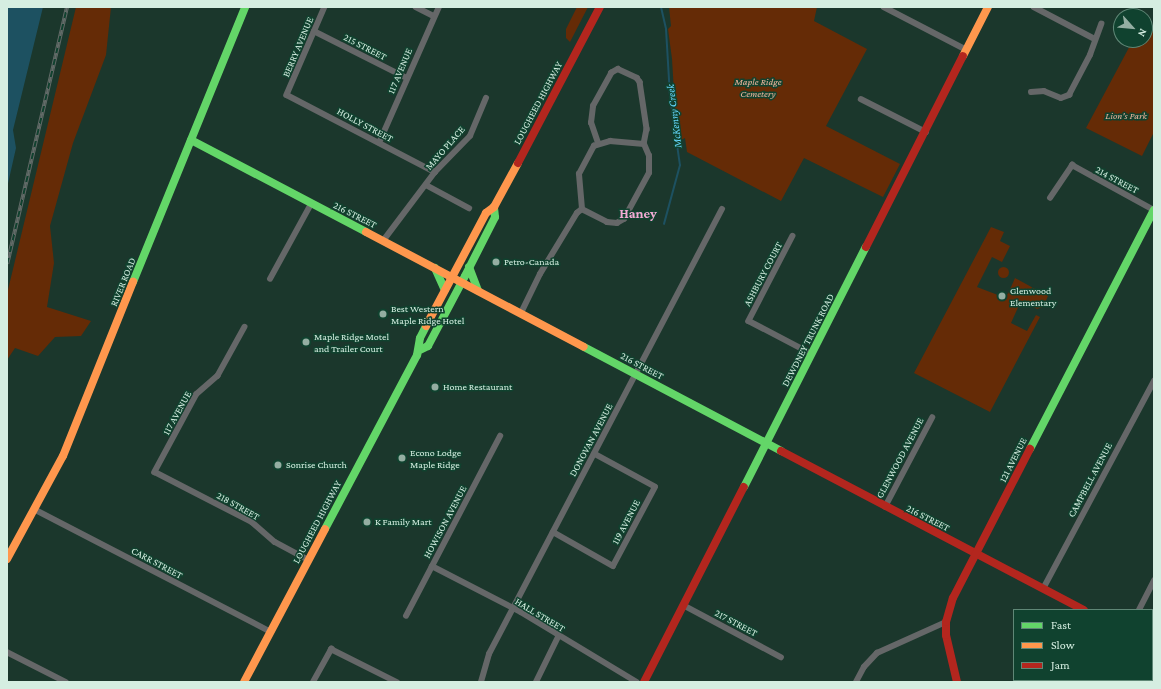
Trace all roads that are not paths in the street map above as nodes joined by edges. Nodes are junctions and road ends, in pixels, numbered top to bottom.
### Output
1 (245, 7) edge
2 (325, 7) edge
3 (416, 7) edge
4 (438, 7) edge
5 (600, 7) edge
6 (884, 7) edge
7 (988, 7) edge
8 (1034, 7) edge
9 (434, 16) junction
10 (1100, 24) dead end
11 (314, 31) junction
12 (1095, 39) junction
13 (967, 50) junction
14 (407, 78) junction
15 (1031, 92) dead end
16 (287, 95) joint
17 (486, 98) dead end
18 (861, 100) dead end
19 (926, 132) junction
20 (191, 140) junction
21 (379, 142) junction
22 (598, 143) junction
23 (644, 144) junction
24 (435, 172) junction
25 (426, 185) junction
26 (1050, 198) dead end
27 (311, 204) junction
28 (469, 208) dead end
29 (494, 208) junction
30 (582, 209) junction
31 (722, 209) dead end
32 (1154, 210) edge
33 (794, 236) dead end
34 (383, 241) junction
35 (469, 267) junction
36 (435, 268) junction
37 (452, 277) junction
38 (270, 279) dead end
39 (462, 282) junction
40 (445, 290) junction
41 (478, 290) junction
42 (521, 313) junction
43 (245, 327) dead end
44 (420, 350) junction
45 (812, 354) junction
46 (636, 374) junction
47 (1154, 381) edge
48 (932, 418) dead end
49 (500, 436) dead end
50 (766, 444) junction
51 (594, 454) junction
52 (155, 472) joint
53 (885, 507) junction
54 (34, 509) junction
55 (553, 532) junction
56 (976, 553) junction
57 (7, 559) edge
58 (309, 560) junction
59 (432, 566) junction
60 (1154, 581) edge
61 (1043, 589) junction
62 (683, 605) junction
63 (513, 608) junction
64 (1082, 609) edge
65 (1140, 609) edge
66 (406, 616) dead end
67 (946, 622) junction
68 (271, 632) junction
69 (558, 637) junction
70 (7, 652) edge
71 (781, 658) dead end
72 (66, 682) edge
73 (244, 682) edge
74 (313, 682) edge
75 (397, 682) edge
76 (481, 682) edge
77 (536, 682) edge
78 (637, 682) edge
79 (644, 682) edge
80 (856, 682) edge
81 (957, 682) edge

1 - 20 main road, RIVER ROAD
2 - 11 street, BERRY AVENUE
3 - 9 street
4 - 9 street, 117 AVENUE
5 - 29 main road, LOUGHEED HIGHWAY
6 - 13 street
7 - 13 main road, DEWDNEY TRUNK ROAD
8 - 12 street
9 - 14 street, 117 AVENUE
10 - 12 street
11 - 14 street, 215 STREET
11 - 16 street, BERRY AVENUE
12 - 15 street
13 - 19 main road, DEWDNEY TRUNK ROAD
14 - 21 street, 117 AVENUE
16 - 21 street, HOLLY STREET
17 - 24 street, MAYO PLACE
18 - 19 street
19 - 45 main road, DEWDNEY TRUNK ROAD
20 - 27 main road, 216 STREET
20 - 54 main road, RIVER ROAD
21 - 24 street, HOLLY STREET
22 - 23 street
22 - 23 street
22 - 30 street
23 - 30 street
24 - 25 street, MAYO PLACE
25 - 28 street, MAYO PLACE
25 - 34 street
26 - 32 street, 214 STREET
27 - 34 main road, 216 STREET
27 - 38 street
29 - 35 main road, LOUGHEED HIGHWAY
29 - 37 main road, LOUGHEED HIGHWAY
30 - 42 street
31 - 46 street, DONOVAN AVENUE
32 - 56 main road, 121 AVENUE
33 - 45 street, ASHBURY COURT
34 - 36 main road, 216 STREET
35 - 39 main road, LOUGHEED HIGHWAY
35 - 41 main road
36 - 37 main road, 216 STREET
36 - 40 main road
37 - 39 main road, 216 STREET
37 - 40 main road, LOUGHEED HIGHWAY
39 - 41 main road, 216 STREET
39 - 44 main road, LOUGHEED HIGHWAY
40 - 44 main road, LOUGHEED HIGHWAY
41 - 42 main road, 216 STREET
42 - 46 main road, 216 STREET
43 - 52 street, 117 AVENUE
44 - 58 main road, LOUGHEED HIGHWAY
45 - 50 main road, DEWDNEY TRUNK ROAD
46 - 50 main road, 216 STREET
46 - 51 street, DONOVAN AVENUE
47 - 61 street, CAMPBELL AVENUE
48 - 53 street, GLENWOOD AVENUE
49 - 59 street, HOWISON AVENUE
50 - 53 main road, 216 STREET
50 - 62 main road, DEWDNEY TRUNK ROAD
51 - 55 street, DONOVAN AVENUE
51 - 55 street, 119 AVENUE
52 - 58 street, 218 STREET
53 - 56 main road, 216 STREET
54 - 57 main road, RIVER ROAD
54 - 68 street, CARR STREET
55 - 63 street, DONOVAN AVENUE
56 - 61 main road, 216 STREET
56 - 67 main road, 121 AVENUE
58 - 68 main road, LOUGHEED HIGHWAY
59 - 63 street, HALL STREET
59 - 66 street, HOWISON AVENUE
60 - 65 street
61 - 64 main road, 216 STREET
62 - 71 street, 217 STREET
62 - 79 main road, DEWDNEY TRUNK ROAD
63 - 69 street, HALL STREET
63 - 76 street, DONOVAN AVENUE
67 - 80 street
67 - 81 main road, 121 AVENUE
68 - 73 main road, LOUGHEED HIGHWAY
69 - 77 street
69 - 78 street, HALL STREET
70 - 72 street
74 - 75 street

